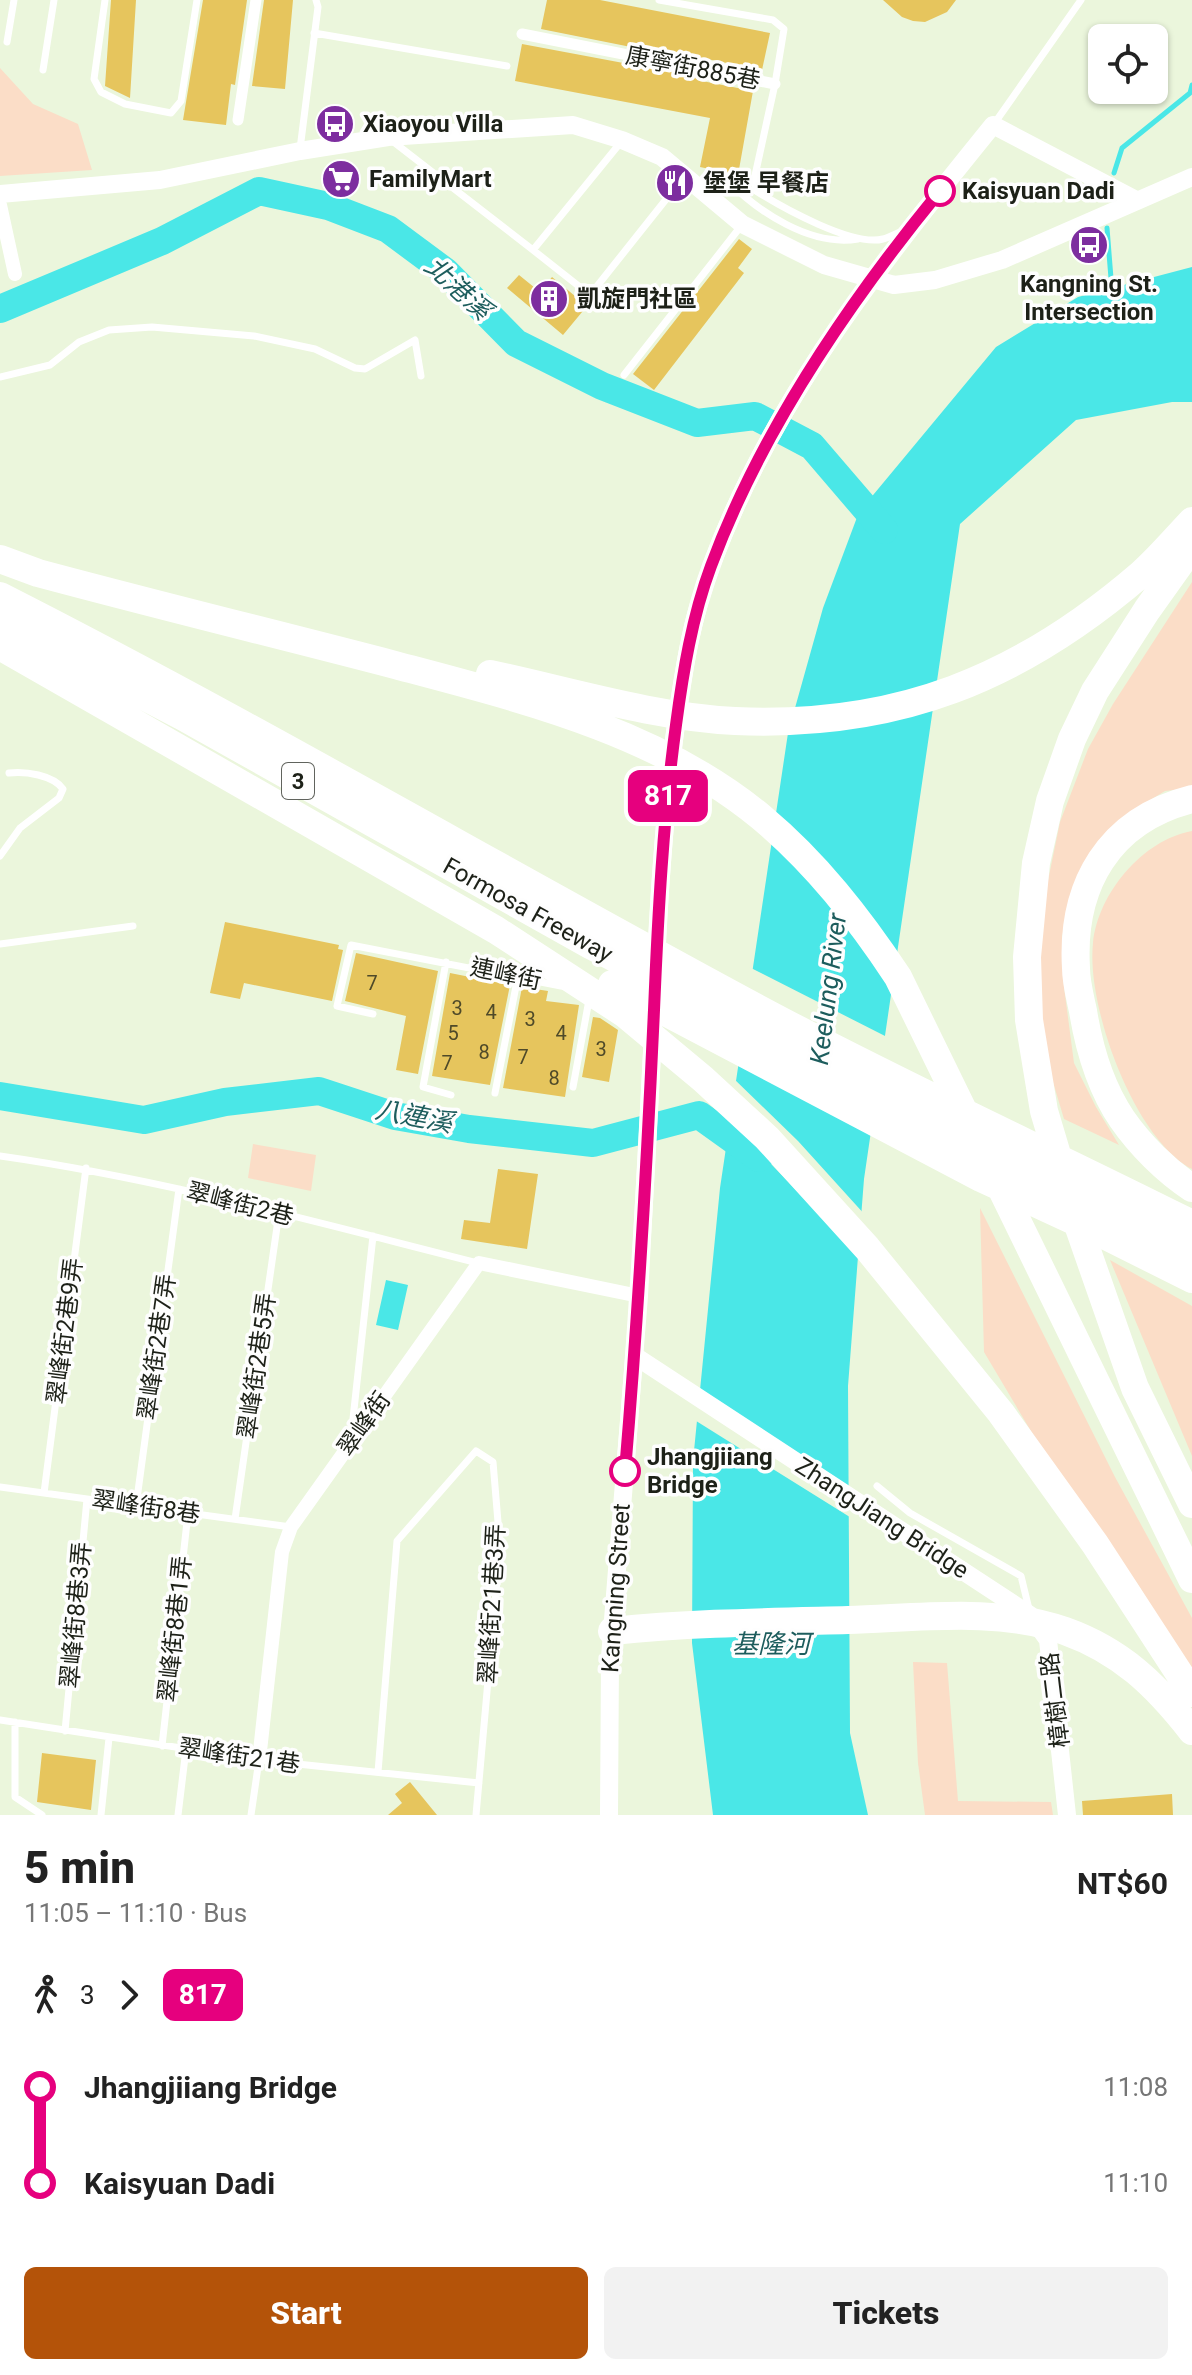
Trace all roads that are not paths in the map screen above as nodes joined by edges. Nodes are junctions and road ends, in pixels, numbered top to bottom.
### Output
1 (14, 0) edge
2 (54, 0) edge
3 (105, 0) edge
4 (197, 0) edge
5 (256, 0) edge
6 (325, 0) edge
7 (659, 0) edge
8 (1081, 0) edge
9 (317, 3) edge
10 (314, 33) junction
11 (522, 34) dead end
12 (7, 42) dead end
13 (507, 66) dead end
14 (43, 70) dead end
15 (775, 84) junction
16 (238, 120) dead end
17 (993, 125) junction
18 (388, 137) junction
19 (622, 140) junction
20 (300, 151) junction
21 (685, 175) junction
22 (1192, 177) edge
23 (727, 180) dead end
24 (0, 194) edge
25 (1136, 200) junction
26 (0, 205) edge
27 (742, 224) junction
28 (910, 228) junction
29 (859, 239) junction
30 (533, 250) junction
31 (15, 274) dead end
32 (624, 375) dead end
33 (421, 376) dead end
34 (0, 377) edge
35 (1192, 521) edge
36 (1192, 547) edge
37 (0, 559) edge
38 (0, 596) edge
39 (0, 621) edge
40 (0, 646) edge
41 (339, 650) junction
42 (9, 773) dead end
43 (1192, 799) edge
44 (0, 856) edge
45 (133, 926) dead end
46 (496, 930) junction
47 (0, 944) edge
48 (587, 956) junction
49 (446, 962) junction
50 (518, 976) junction
51 (592, 998) junction
52 (373, 1014) dead end
53 (653, 1031) junction
54 (573, 1087) dead end
55 (495, 1093) dead end
56 (451, 1095) dead end
57 (0, 1156) edge
58 (86, 1168) junction
59 (1192, 1188) edge
60 (179, 1189) junction
61 (279, 1213) junction
62 (1192, 1224) edge
63 (373, 1236) junction
64 (1192, 1250) edge
65 (479, 1263) junction
66 (1192, 1279) edge
67 (639, 1296) junction
68 (635, 1356) junction
69 (350, 1444) junction
70 (877, 1486) dead end
71 (0, 1487) edge
72 (44, 1493) junction
73 (87, 1499) junction
74 (1192, 1504) edge
75 (136, 1506) junction
76 (188, 1513) junction
77 (235, 1519) junction
78 (291, 1527) junction
79 (1192, 1579) edge
80 (1010, 1601) joint
81 (1030, 1615) junction
82 (612, 1631) junction
83 (1192, 1693) edge
84 (0, 1720) edge
85 (15, 1722) junction
86 (65, 1731) junction
87 (1192, 1731) edge
88 (109, 1738) junction
89 (162, 1746) junction
90 (186, 1749) junction
91 (259, 1760) junction
92 (378, 1772) junction
93 (479, 1783) junction
94 (42, 1815) edge
95 (101, 1815) edge
96 (178, 1815) edge
97 (251, 1815) edge
98 (476, 1815) edge
99 (609, 1815) edge
100 (1067, 1815) edge

1 - 12 lane
2 - 14 lane
3 - 4 lane
5 - 16 street
6 - 9 lane
7 - 15 lane, 康寧街885巷
8 - 17 lane
9 - 10 lane
10 - 13 lane
10 - 20 lane
11 - 15 street, 康寧街885巷
15 - 29 lane
17 - 25 street
17 - 28 street, Kangning Street
18 - 19 street
18 - 20 street
18 - 30 lane
19 - 21 street
19 - 30 lane
20 - 24 street
21 - 27 street
21 - 30 lane
22 - 25 street
23 - 29 lane
25 - 27 street
26 - 31 street
27 - 32 lane
28 - 29 lane
28 - 53 street, Kangning Street
33 - 34 lane
35 - 41 highway
36 - 74 highway
37 - 41 highway
38 - 62 highway, Formosa Freeway / 3
39 - 48 highway, Formosa Freeway / 3
40 - 46 highway
41 - 79 highway
42 - 44 lane
43 - 59 highway
45 - 47 lane
46 - 48 highway
46 - 51 highway
48 - 64 highway, Formosa Freeway / 3
48 - 66 highway
49 - 50 lane, 連峰街
49 - 52 lane, 連峰街
49 - 56 lane
50 - 51 lane, 連峰街
50 - 55 lane
51 - 53 lane, 連峰街
51 - 54 lane
51 - 83 highway
53 - 67 street, Kangning Street
57 - 58 lane, 翠峰街2巷
58 - 60 lane, 翠峰街2巷
58 - 72 lane, 翠峰街2巷9弄
60 - 61 lane, 翠峰街2巷
60 - 75 lane, 翠峰街2巷7弄
61 - 63 lane, 翠峰街2巷
61 - 77 lane, 翠峰街2巷5弄
63 - 65 lane, 翠峰街2巷
63 - 69 lane
65 - 67 street
65 - 69 street, 翠峰街
67 - 68 street, Kangning Street
68 - 80 street, ZhangJiang Bridge
68 - 82 street, Kangning Street
69 - 78 street, 翠峰街
70 - 81 lane
71 - 72 lane, 翠峰街8巷
72 - 73 lane, 翠峰街8巷
73 - 75 lane, 翠峰街8巷
73 - 86 lane, 翠峰街8巷3弄
75 - 76 lane, 翠峰街8巷
76 - 77 lane, 翠峰街8巷
76 - 89 lane, 翠峰街8巷1弄
77 - 78 lane, 翠峰街8巷
78 - 91 street, 翠峰街
80 - 81 street, 樟樹二路
81 - 100 street, 樟樹二路
82 - 87 highway
82 - 99 street, Kangning Street
84 - 85 lane, 翠峰街21巷
85 - 86 lane, 翠峰街21巷
85 - 94 lane
86 - 88 lane, 翠峰街21巷
88 - 89 lane, 翠峰街21巷
88 - 95 lane
89 - 90 lane, 翠峰街21巷
90 - 91 lane, 翠峰街21巷
90 - 96 lane
91 - 92 lane, 翠峰街21巷
91 - 97 lane
92 - 93 lane, 翠峰街21巷
92 - 93 lane, 翠峰街21巷3弄
93 - 98 lane

